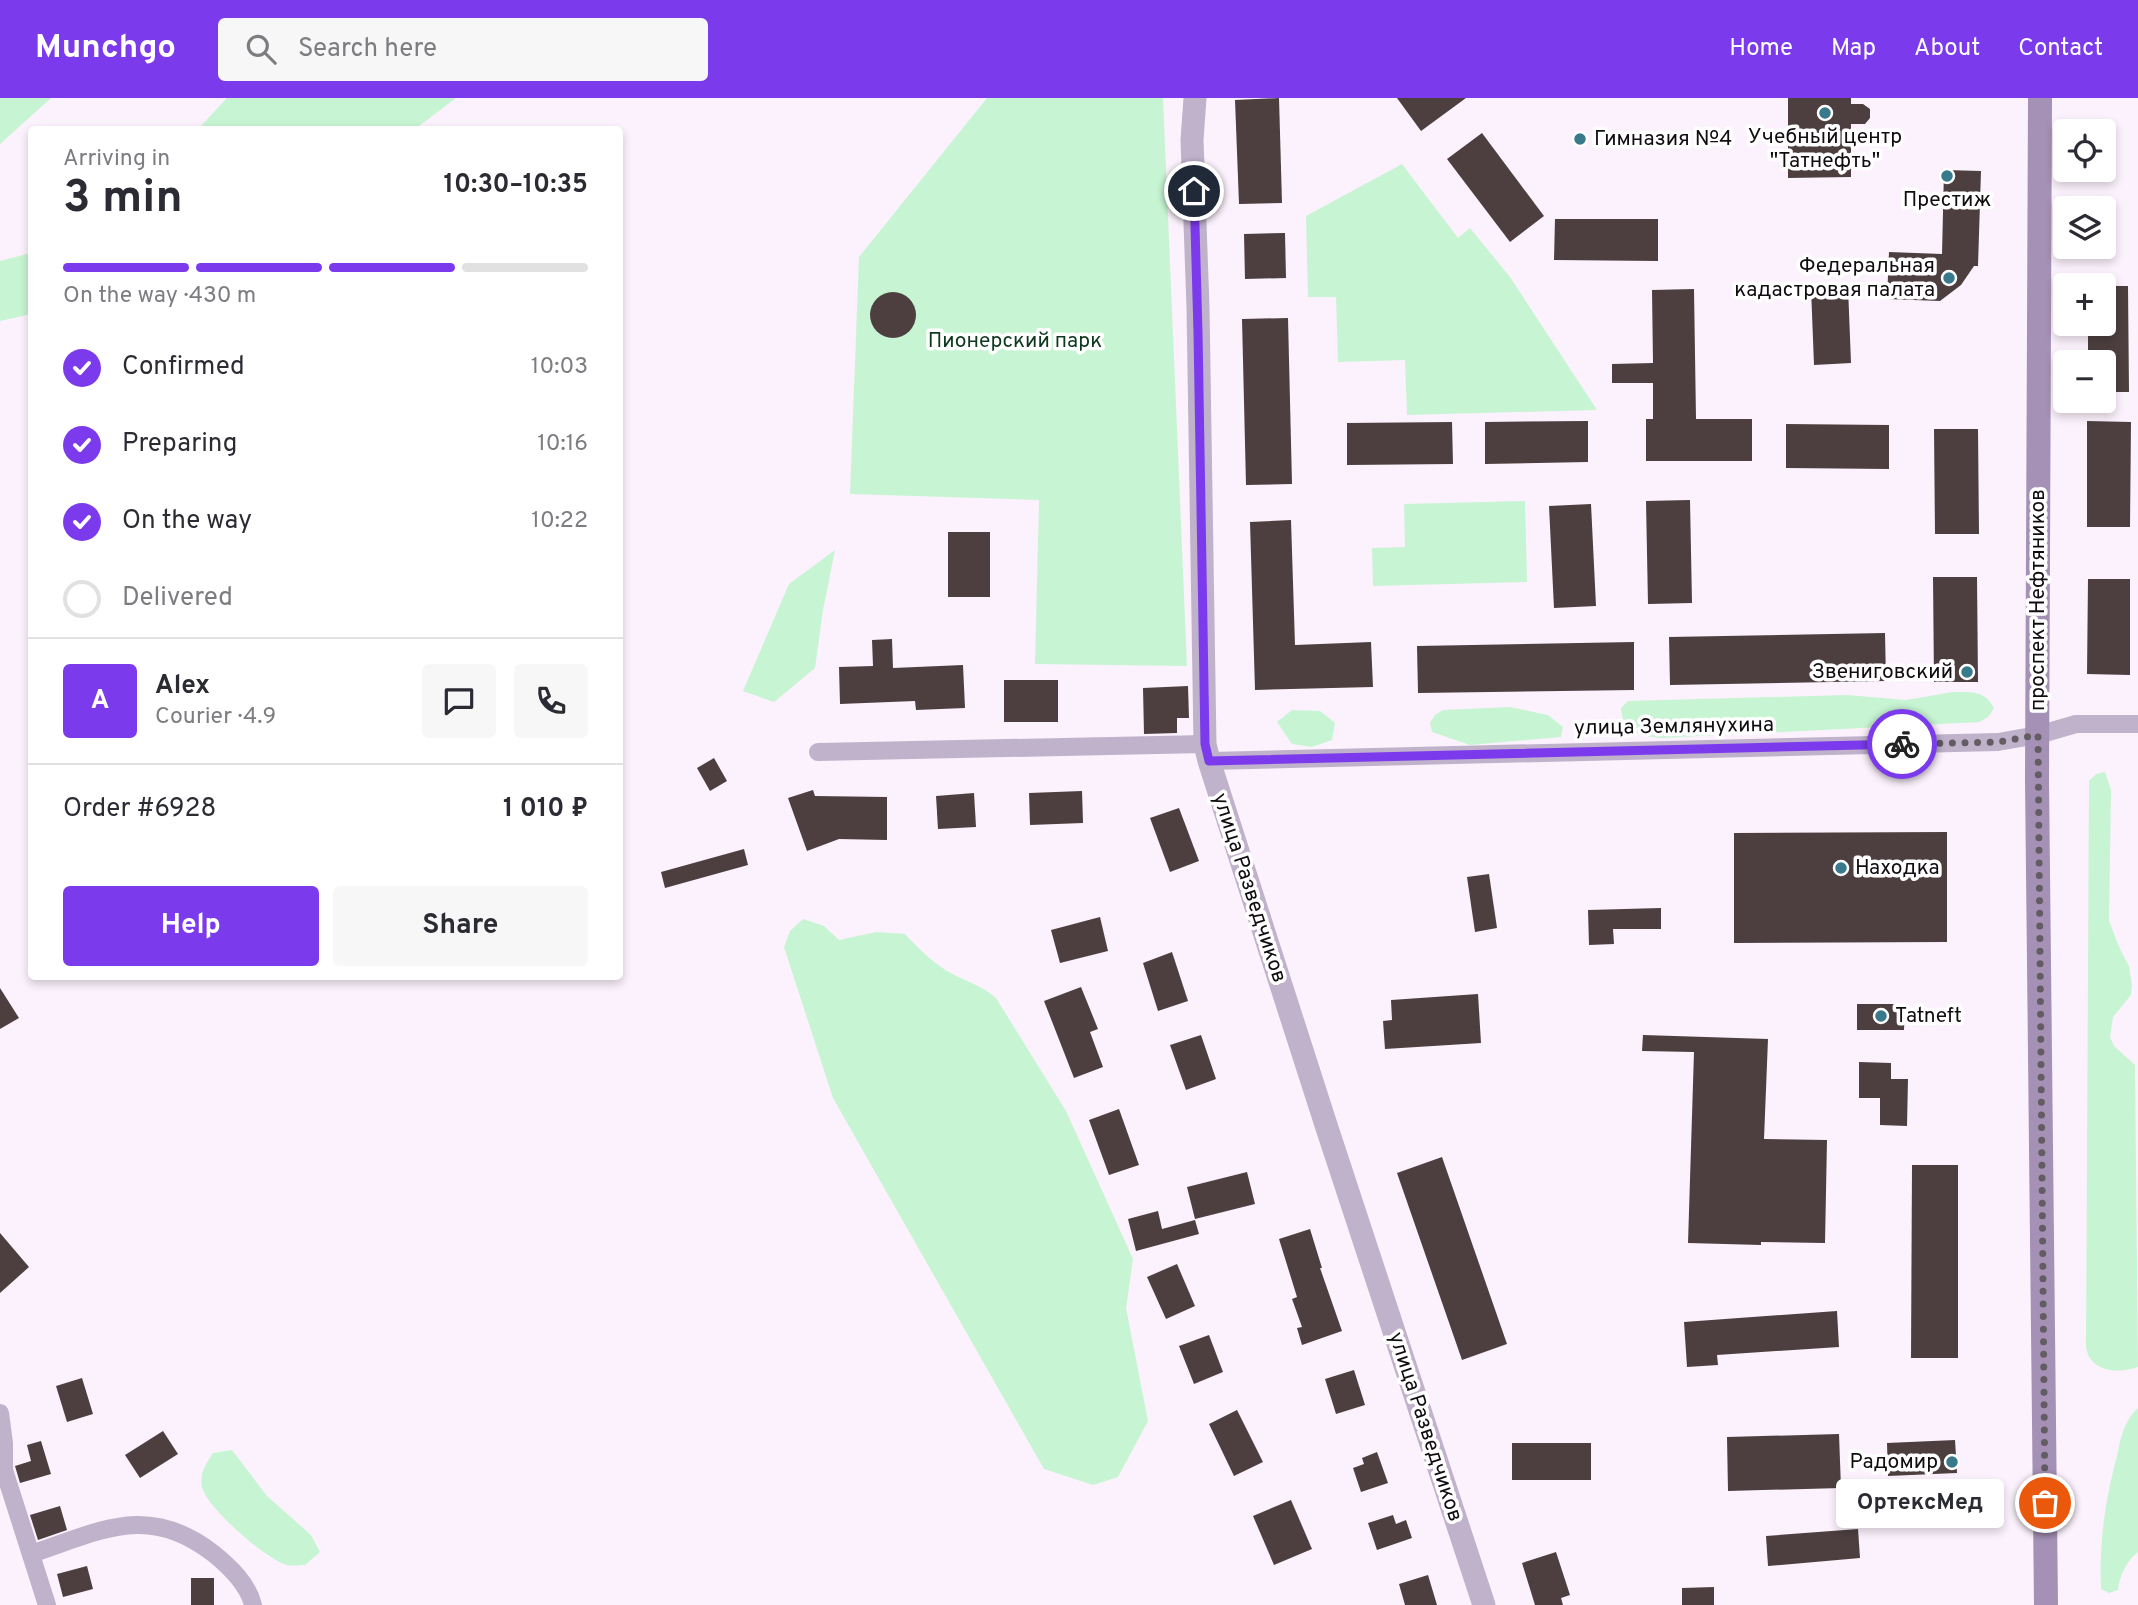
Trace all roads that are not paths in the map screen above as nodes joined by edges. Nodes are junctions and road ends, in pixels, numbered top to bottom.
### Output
1 (1195, 98) edge
2 (2040, 98) edge
3 (2138, 724) edge
4 (2038, 735) junction
5 (818, 752) dead end
6 (1207, 752) junction
7 (0, 1413) edge
8 (31, 1554) junction
9 (47, 1605) edge
10 (253, 1605) edge
11 (1484, 1605) edge
12 (2046, 1605) edge

1 - 6 street, улица Разведчиков
2 - 4 main road, проспект Нефтяников
3 - 4 street, улица Землянухина
4 - 6 street, улица Землянухина
4 - 12 main road, проспект Нефтяников
5 - 6 street, улица Землянухина
6 - 11 street, улица Разведчиков
7 - 8 street
8 - 9 street
8 - 10 street

